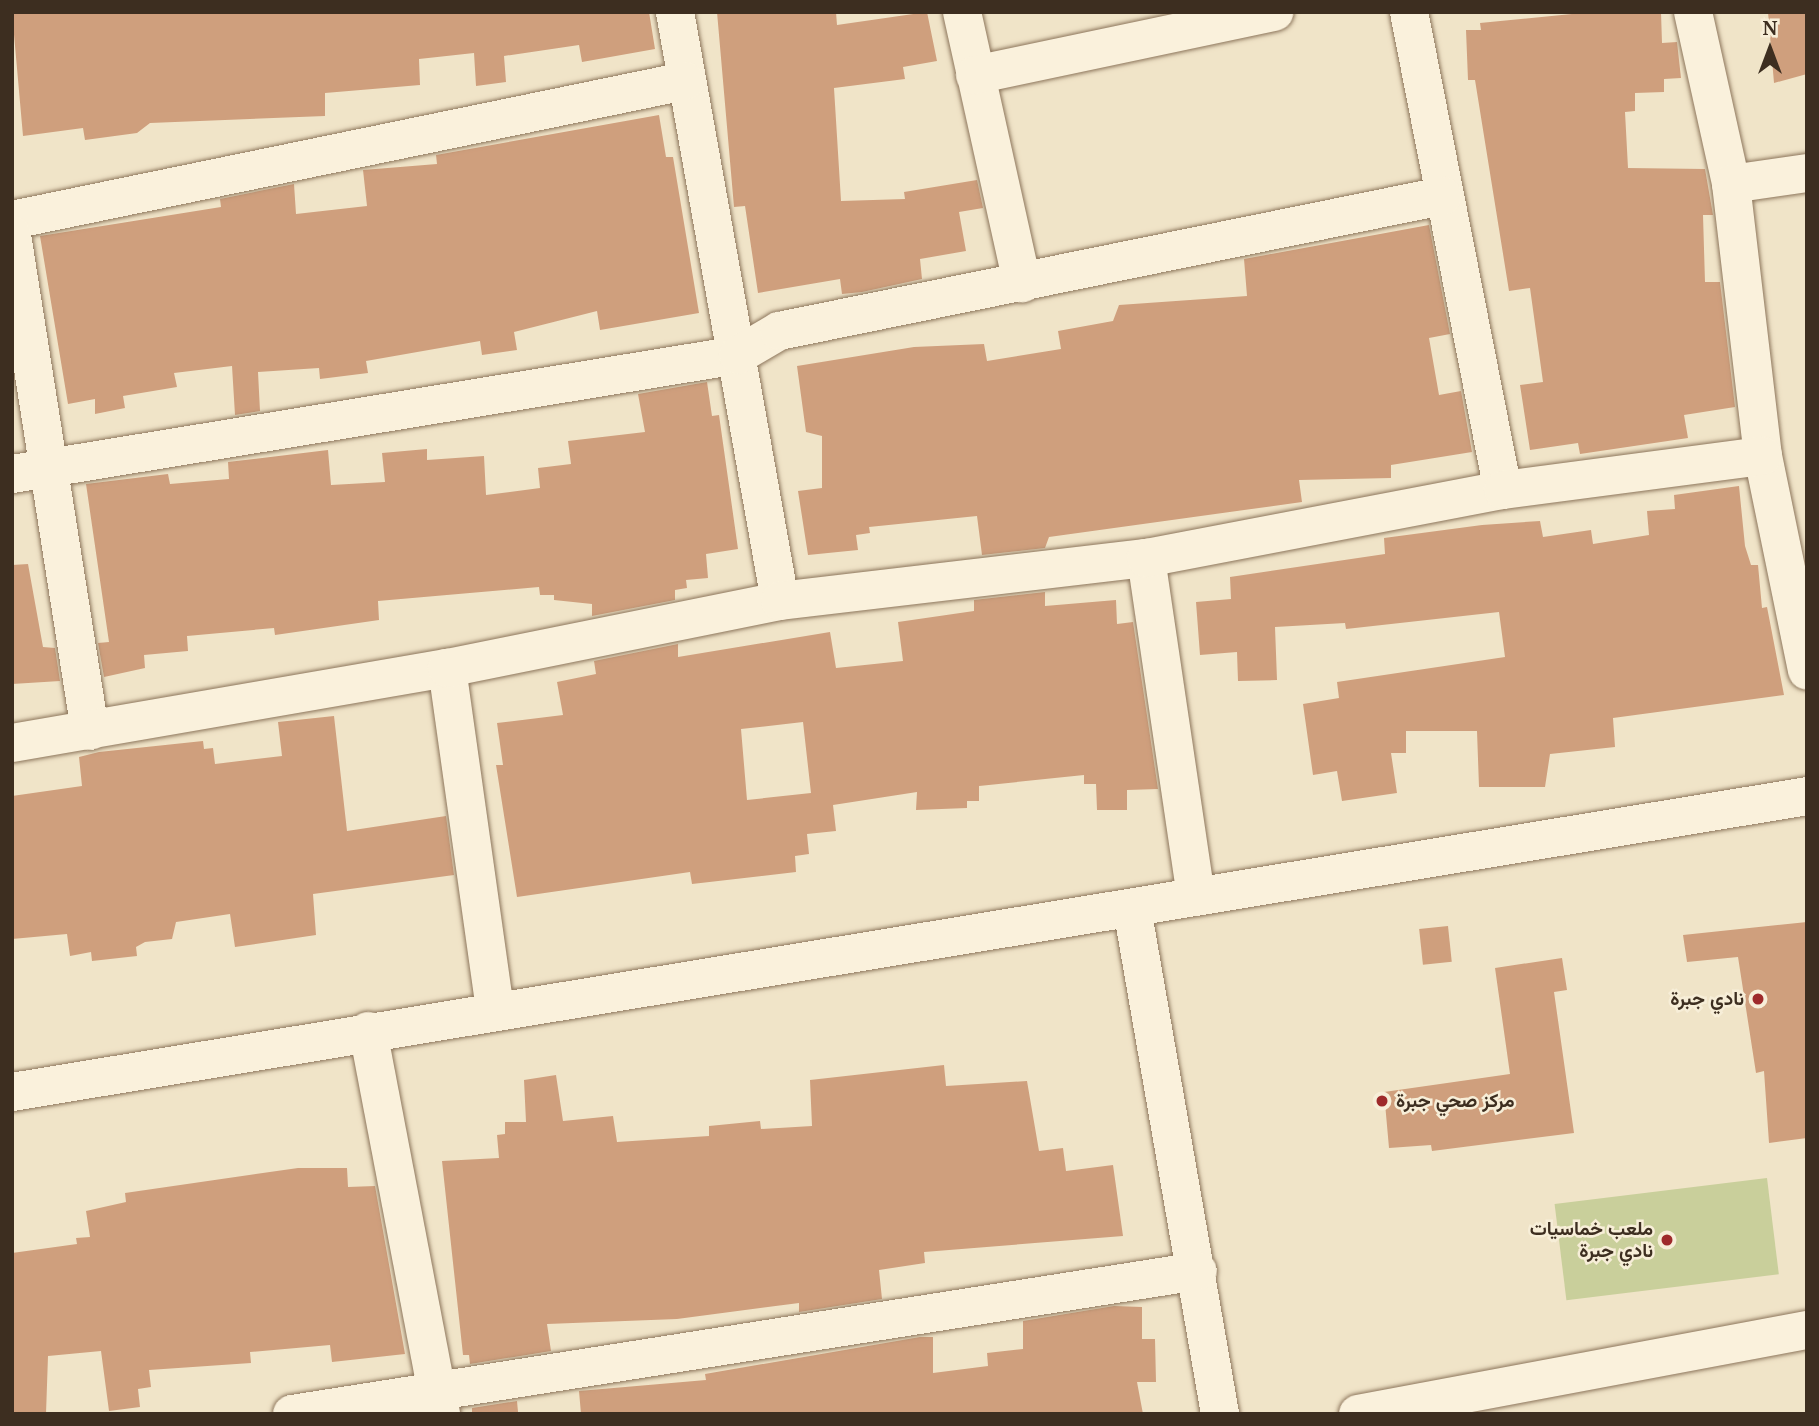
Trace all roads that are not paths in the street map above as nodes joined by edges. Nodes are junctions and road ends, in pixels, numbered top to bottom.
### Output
1 (675, 12) edge
2 (962, 12) edge
3 (1274, 12) edge
4 (1409, 12) edge
5 (1693, 12) edge
6 (975, 75) junction
7 (685, 81) junction
8 (1807, 173) edge
9 (1731, 184) junction
10 (1442, 196) junction
11 (12, 220) edge
12 (12, 235) edge
13 (1022, 282) junction
14 (738, 355) junction
15 (1763, 456) junction
16 (30, 472) edge
17 (1503, 490) junction
18 (1146, 558) junction
19 (780, 601) junction
20 (447, 668) junction
21 (1807, 671) edge
22 (90, 731) junction
23 (12, 743) edge
24 (1807, 796) edge
25 (1196, 896) junction
26 (1132, 908) junction
27 (495, 1011) junction
28 (368, 1031) junction
29 (12, 1092) edge
30 (1199, 1271) junction
31 (1807, 1330) edge
32 (439, 1402) edge
33 (292, 1414) edge
34 (1220, 1414) edge
35 (1358, 1414) edge

1 - 7 street
2 - 6 street
3 - 6 street
4 - 10 street
5 - 9 street
6 - 13 street
7 - 11 street
7 - 14 street
8 - 9 street
9 - 15 street
10 - 13 street
10 - 17 street
12 - 16 street
13 - 14 street
14 - 16 street
14 - 19 street
15 - 17 street
15 - 21 street
16 - 22 street
17 - 18 street
18 - 19 street
18 - 25 street
19 - 20 street
20 - 22 street
20 - 27 street
22 - 23 street
24 - 25 street
25 - 26 street
26 - 27 street
26 - 30 street
27 - 28 street
28 - 29 street
28 - 32 street
30 - 32 street
30 - 34 street
31 - 35 street
32 - 33 street

